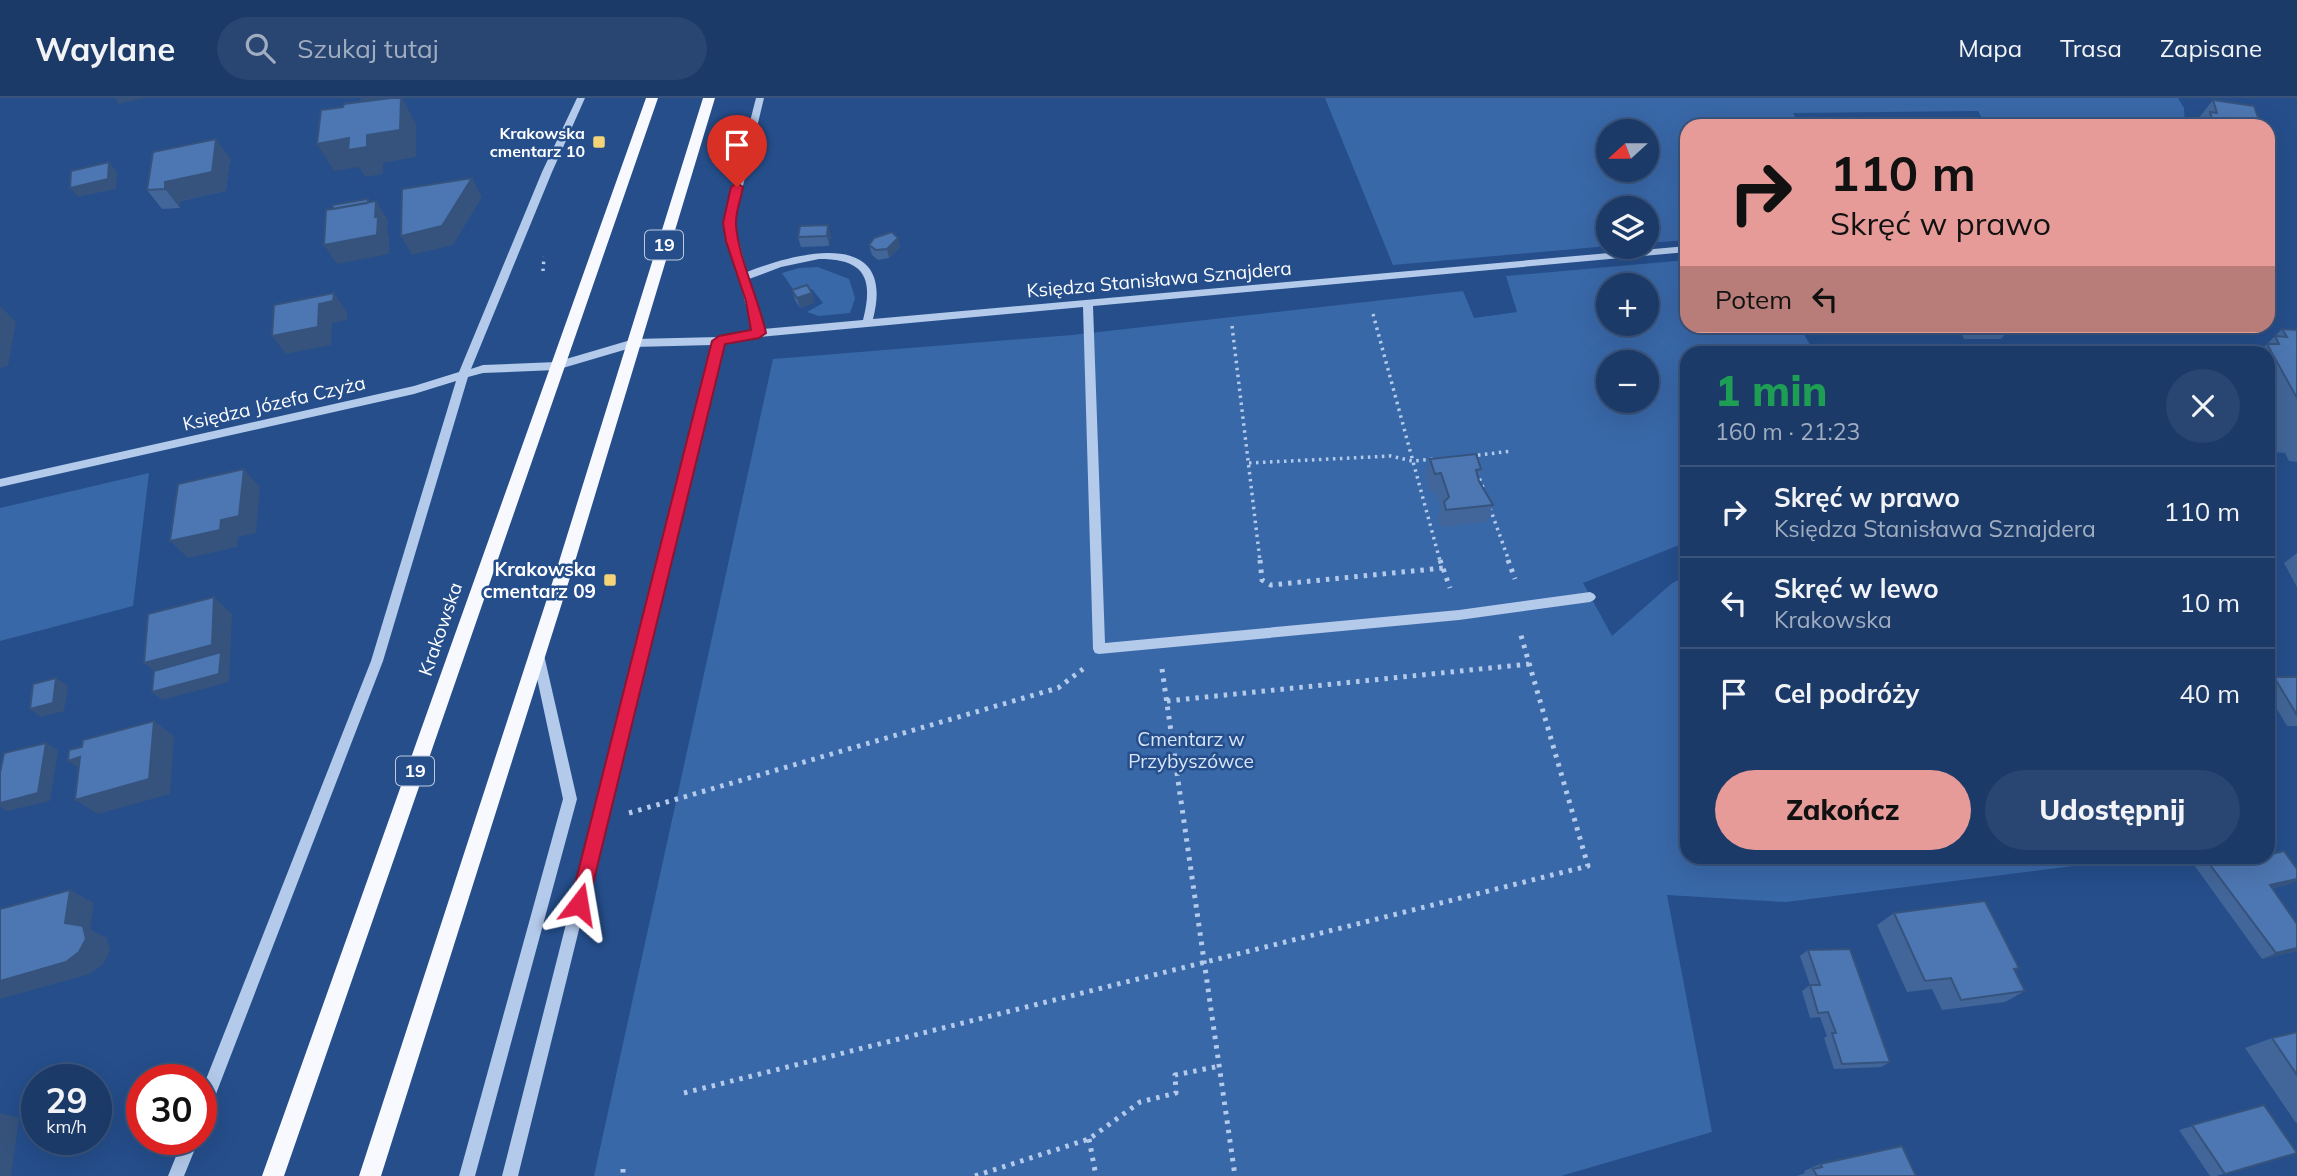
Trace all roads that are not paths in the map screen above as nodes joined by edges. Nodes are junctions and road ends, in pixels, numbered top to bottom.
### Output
1 (581, 98) edge
2 (652, 98) edge
3 (709, 98) edge
4 (760, 98) edge
5 (1680, 250) edge
6 (744, 277) junction
7 (1088, 303) junction
8 (867, 323) junction
9 (759, 333) junction
10 (719, 341) junction
11 (634, 343) junction
12 (556, 366) junction
13 (464, 373) junction
14 (0, 483) edge
15 (1590, 597) dead end
16 (538, 655) junction
17 (217, 1071) edge
18 (185, 1155) edge
19 (510, 1174) edge
20 (176, 1176) edge
21 (273, 1176) edge
22 (370, 1176) edge
23 (467, 1176) edge

1 - 13 street
2 - 12 main road, Krakowska / 19
3 - 11 main road, 19
4 - 6 street
5 - 7 street, Księdza Stanisława Sznajdera
6 - 8 street
6 - 9 street
7 - 8 street, Księdza Stanisława Sznajdera
7 - 15 street
8 - 9 street, Księdza Stanisława Sznajdera
9 - 10 street, Księdza Stanisława Sznajdera
10 - 11 street, Księdza Stanisława Sznajdera
10 - 19 street
11 - 12 street, Księdza Stanisława Sznajdera
11 - 16 main road, 19
12 - 13 street, Księdza Józefa Czyża
12 - 21 main road, Krakowska / 19
13 - 14 street, Księdza Józefa Czyża
13 - 17 street
16 - 22 main road, 19
16 - 23 street
18 - 20 street

